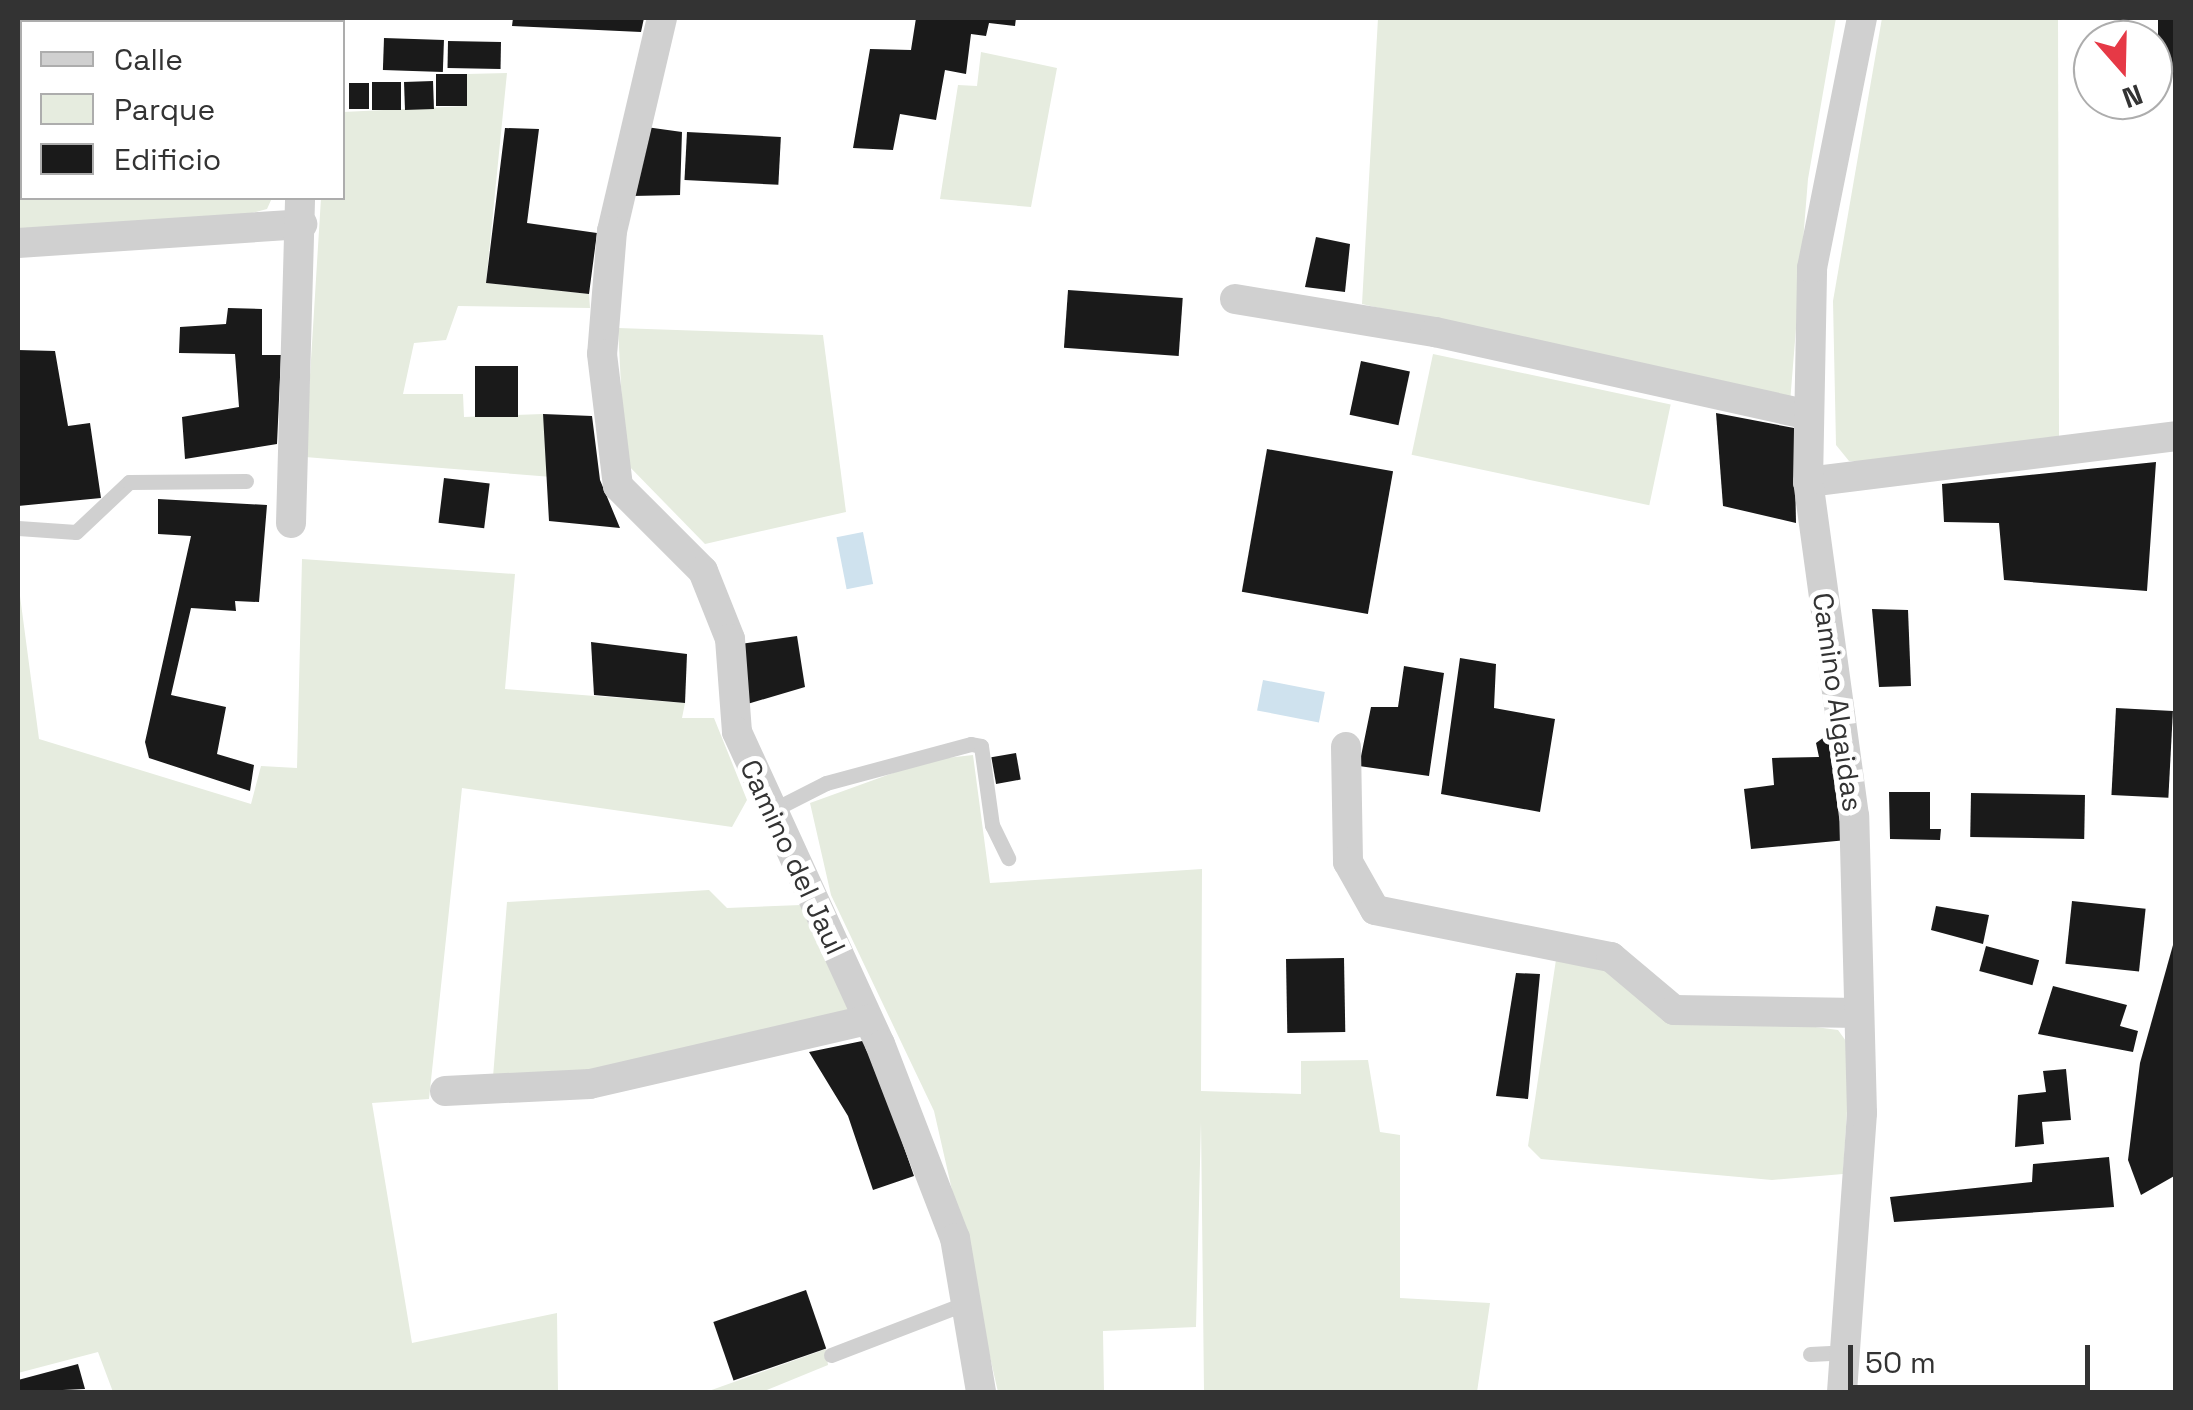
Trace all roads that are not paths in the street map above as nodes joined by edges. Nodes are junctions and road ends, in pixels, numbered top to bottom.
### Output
1 (662, 18) edge
2 (1862, 18) edge
3 (302, 210) edge
4 (18, 243) edge
5 (1235, 299) dead end
6 (1809, 414) junction
7 (2176, 436) edge
8 (246, 481) dead end
9 (1808, 482) junction
10 (291, 523) dead end
11 (18, 528) edge
12 (1346, 748) dead end
13 (768, 812) junction
14 (1008, 858) dead end
15 (1859, 1013) junction
16 (868, 1020) junction
17 (445, 1091) dead end
18 (964, 1304) junction
19 (1845, 1352) junction
20 (1810, 1354) dead end
21 (831, 1355) dead end
22 (982, 1392) edge
23 (1842, 1392) edge

1 - 13 street, Camino del Jaul
2 - 6 street, Camino Algaidas
3 - 4 street
3 - 10 street
5 - 6 street
6 - 9 street, Camino Algaidas
7 - 9 street
8 - 11 lane
9 - 15 street, Camino Algaidas
12 - 15 street
13 - 14 lane
13 - 16 street, Camino del Jaul
15 - 19 street, Camino Algaidas
16 - 17 street
16 - 18 street, Camino del Jaul
18 - 21 lane
18 - 22 street, Camino del Jaul
19 - 20 lane
19 - 23 street, Camino Algaidas

